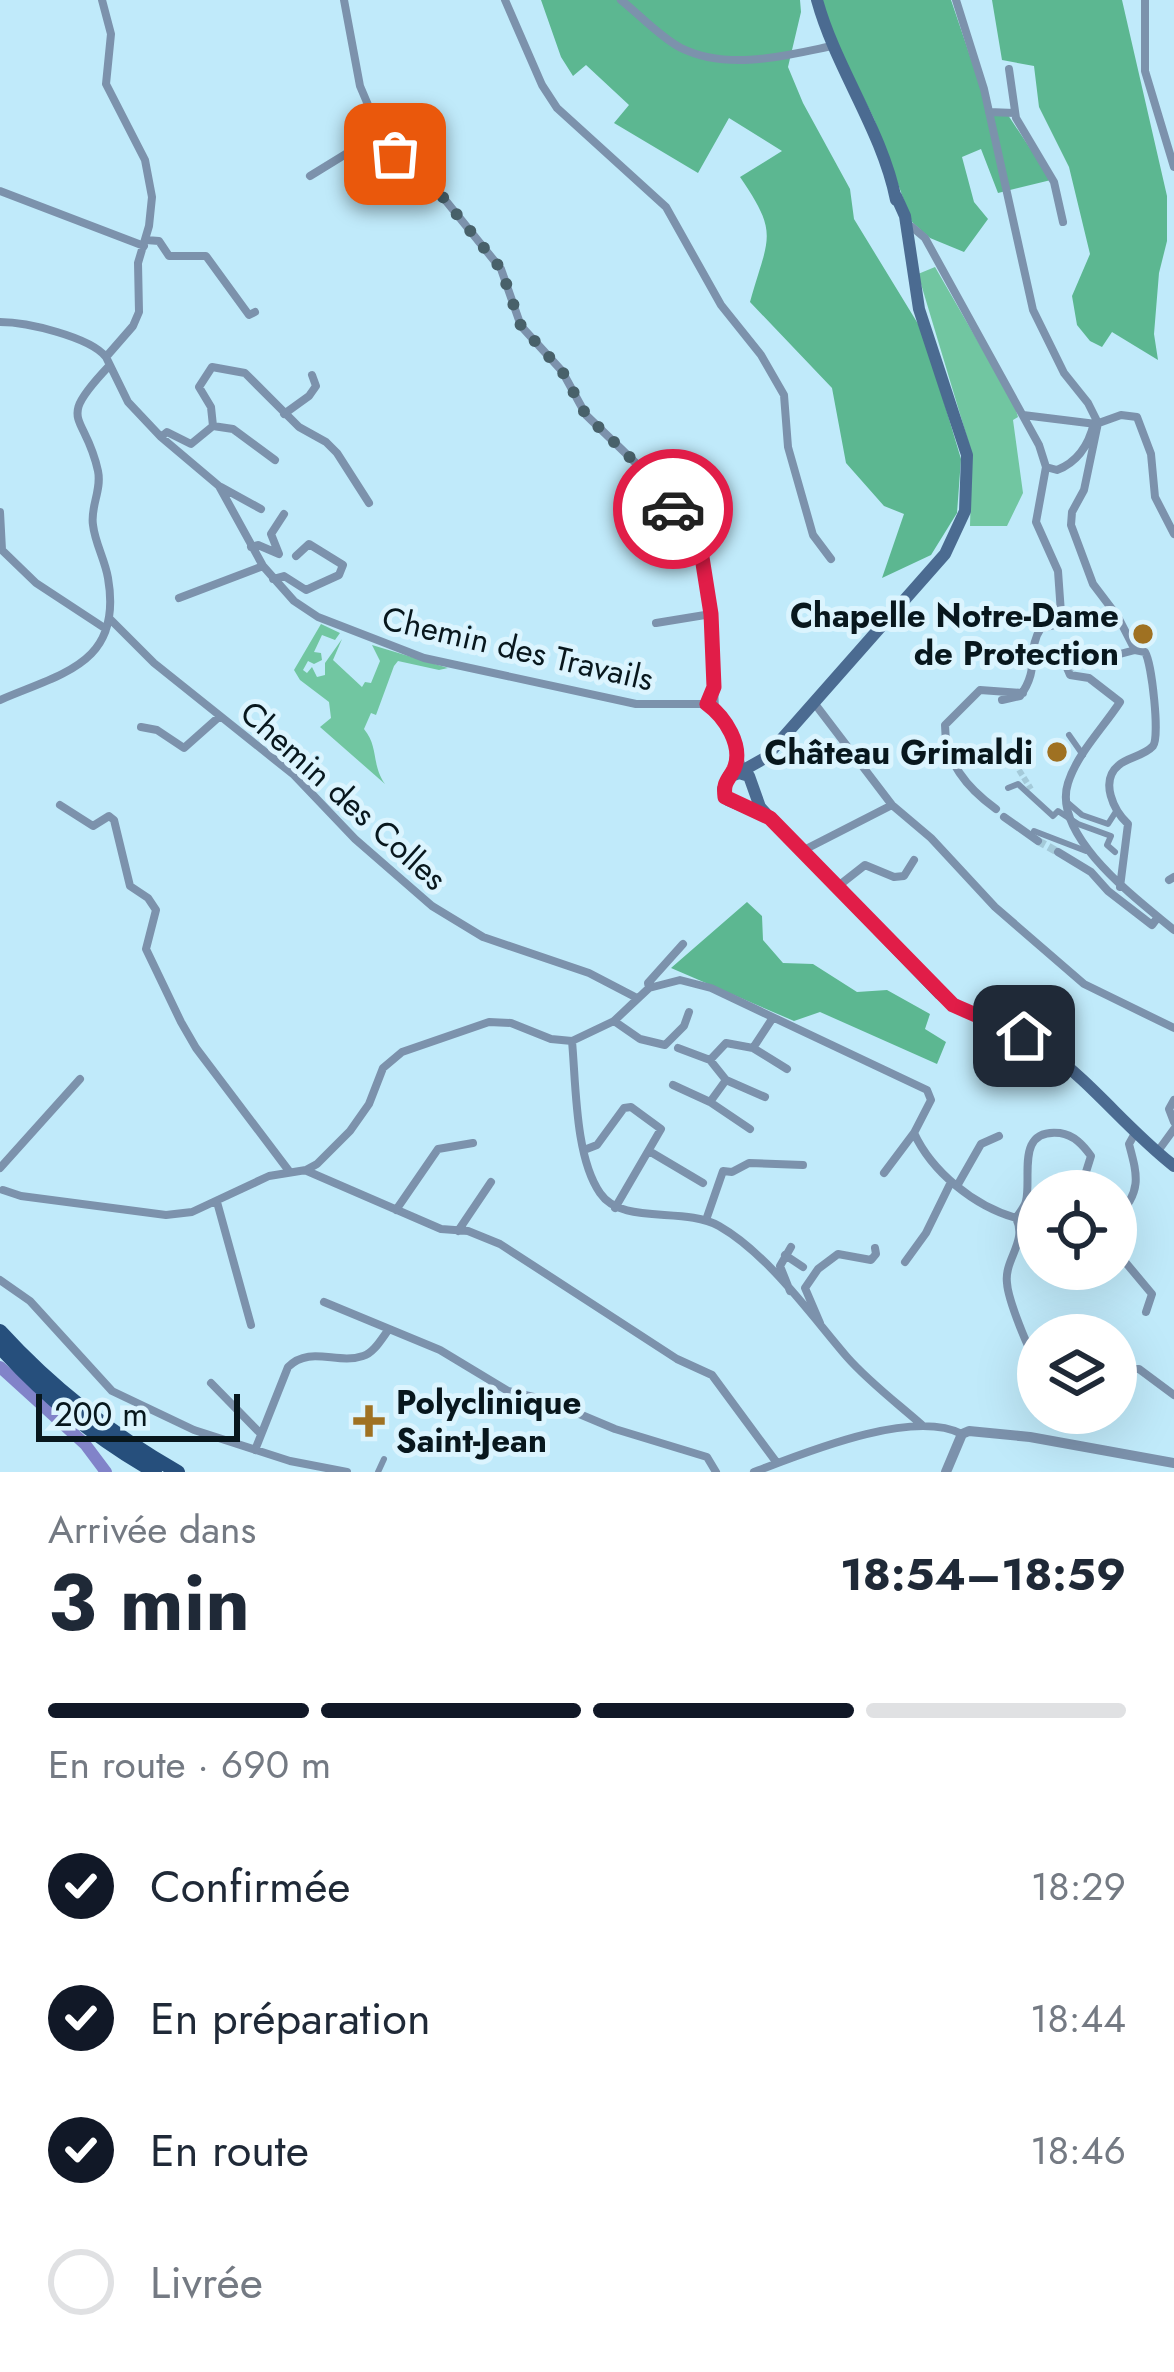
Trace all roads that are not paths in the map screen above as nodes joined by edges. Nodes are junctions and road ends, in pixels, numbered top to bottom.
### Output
1 (101, 0) edge
2 (344, 0) edge
3 (505, 0) edge
4 (621, 0) edge
5 (817, 0) edge
6 (956, 0) edge
7 (1145, 0) edge
8 (832, 46) junction
9 (1009, 69) dead end
10 (989, 112) junction
11 (1015, 113) junction
12 (380, 134) junction
13 (1174, 167) edge
14 (310, 176) dead end
15 (0, 191) edge
16 (898, 203) junction
17 (1063, 222) dead end
18 (907, 232) junction
19 (145, 243) junction
20 (904, 250) junction
21 (914, 289) junction
22 (255, 312) dead end
23 (1, 324) edge
24 (108, 362) junction
25 (313, 375) dead end
26 (284, 414) junction
27 (1023, 415) junction
28 (1096, 423) junction
29 (213, 426) junction
30 (161, 437) junction
31 (275, 460) dead end
32 (1046, 467) junction
33 (219, 486) junction
34 (369, 502) dead end
35 (261, 509) dead end
36 (0, 512) edge
37 (284, 514) dead end
38 (1174, 534) edge
39 (251, 547) junction
40 (296, 556) dead end
41 (831, 560) dead end
42 (263, 566) junction
43 (273, 579) junction
44 (179, 598) dead end
45 (1103, 601) junction
46 (1114, 612) junction
47 (1100, 613) junction
48 (711, 614) junction
49 (1067, 620) junction
50 (656, 623) dead end
51 (108, 624) junction
52 (1135, 650) junction
53 (1023, 693) junction
54 (0, 700) edge
55 (1002, 700) joint
56 (814, 703) junction
57 (1013, 705) dead end
58 (711, 707) junction
59 (220, 716) junction
60 (141, 727) dead end
61 (1069, 735) dead end
62 (735, 742) junction
63 (1084, 753) junction
64 (762, 760) junction
65 (745, 782) junction
66 (1008, 788) dead end
67 (1065, 800) junction
68 (60, 805) dead end
69 (892, 805) junction
70 (1115, 813) junction
71 (1067, 817) junction
72 (1037, 834) joint
73 (802, 851) junction
74 (1058, 852) tunnel mouth
75 (1093, 853) junction
76 (1120, 853) junction
77 (914, 860) dead end
78 (837, 887) junction
79 (1120, 887) junction
80 (1158, 916) junction
81 (1174, 930) edge
82 (683, 944) dead end
83 (650, 988) junction
84 (637, 998) junction
85 (689, 1012) dead end
86 (772, 1018) junction
87 (614, 1022) junction
88 (1174, 1028) edge
89 (572, 1040) junction
90 (678, 1048) dead end
91 (754, 1048) junction
92 (710, 1060) junction
93 (787, 1069) dead end
94 (80, 1079) dead end
95 (727, 1080) junction
96 (673, 1084) dead end
97 (765, 1097) dead end
98 (1174, 1100) edge
99 (710, 1102) junction
100 (1174, 1125) edge
101 (750, 1129) dead end
102 (914, 1133) junction
103 (1134, 1135) junction
104 (1000, 1136) dead end
105 (472, 1143) dead end
106 (584, 1150) junction
107 (650, 1151) junction
108 (1157, 1152) junction
109 (802, 1165) dead end
110 (1174, 1166) edge
111 (0, 1168) edge
112 (306, 1170) junction
113 (1027, 1170) edge
114 (1087, 1170) edge
115 (1136, 1170) edge
116 (289, 1171) junction
117 (884, 1173) dead end
118 (491, 1182) dead end
119 (703, 1184) dead end
120 (954, 1184) junction
121 (1, 1188) edge
122 (217, 1202) junction
123 (615, 1208) junction
124 (396, 1210) junction
125 (1016, 1218) joint
126 (706, 1220) junction
127 (457, 1232) junction
128 (874, 1248) dead end
129 (905, 1262) dead end
130 (803, 1267) dead end
131 (1137, 1276) edge
132 (0, 1280) edge
133 (789, 1292) junction
134 (324, 1302) dead end
135 (1146, 1312) dead end
136 (1017, 1319) edge
137 (820, 1324) junction
138 (251, 1325) dead end
139 (389, 1329) junction
140 (0, 1331) edge
141 (0, 1347) edge
142 (1137, 1369) edge
143 (211, 1383) dead end
144 (1174, 1395) edge
145 (922, 1425) junction
146 (259, 1432) junction
147 (962, 1434) junction
148 (255, 1450) junction
149 (384, 1459) dead end
150 (777, 1463) junction
151 (1174, 1463) edge
152 (155, 1472) edge
153 (178, 1472) edge
154 (347, 1472) edge
155 (378, 1472) edge
156 (716, 1472) edge
157 (754, 1472) edge
158 (948, 1472) edge

1 - 19 street
2 - 12 street
3 - 41 street
4 - 8 street
5 - 8 main road
6 - 10 street
7 - 13 street
8 - 16 main road
9 - 11 street
10 - 11 street
10 - 28 street
11 - 17 street
12 - 14 street
12 - 48 street
15 - 19 street
16 - 18 main road
16 - 20 main road
18 - 20 street
18 - 21 main road
18 - 27 street
19 - 22 street
19 - 24 street
20 - 21 main road
21 - 56 main road
23 - 24 street
24 - 30 street, Chemin des Travails
24 - 51 street
25 - 26 street
26 - 29 street
26 - 34 street
27 - 28 street
27 - 32 street
28 - 32 street
28 - 38 street
28 - 45 street
29 - 30 street
29 - 31 street
30 - 33 street, Chemin des Travails
32 - 49 street
33 - 35 street, Chemin des Travails
33 - 39 street, Chemin des Travails
36 - 51 street, Chemin des Colles
37 - 39 street
39 - 42 street, Chemin des Travails
40 - 43 street
42 - 43 street, Chemin des Travails
42 - 44 street
43 - 58 street, Chemin des Travails
45 - 46 street
45 - 47 street
46 - 47 street
46 - 52 street
47 - 49 street
48 - 50 street
48 - 58 street
49 - 53 street
51 - 54 street
51 - 59 street, Chemin des Colles
52 - 63 street
52 - 70 street
53 - 55 street
53 - 72 street
55 - 57 street
56 - 64 main road
56 - 69 street
58 - 62 street
59 - 60 street
59 - 84 street, Chemin des Colles
61 - 63 street
62 - 64 street
62 - 65 street
63 - 67 street
64 - 65 main road
65 - 73 main road
66 - 71 street
67 - 70 street
67 - 71 street
68 - 116 street
69 - 73 street
69 - 88 street
70 - 76 street
71 - 75 street
71 - 76 street
72 - 75 street
73 - 78 main road
74 - 80 street
75 - 79 street
76 - 79 street
77 - 78 street
78 - 103 main road
79 - 80 street
80 - 81 street
82 - 83 street
83 - 84 street
83 - 86 street
84 - 87 street
85 - 87 street
86 - 91 street
86 - 102 street
87 - 89 street
89 - 106 street
89 - 112 street
90 - 92 street
91 - 92 street
91 - 93 street
92 - 95 street
94 - 111 street
95 - 97 street
95 - 99 street
96 - 99 street
98 - 100 street
99 - 101 street
100 - 108 street
102 - 117 street
102 - 120 street
103 - 108 main road
103 - 115 street
104 - 120 street
105 - 124 street
106 - 107 street
106 - 123 street
107 - 119 street
107 - 123 street
108 - 110 main road
109 - 126 street
112 - 116 street
112 - 124 street
113 - 114 street
116 - 122 street
118 - 127 street
120 - 125 street
120 - 129 street
121 - 122 street
122 - 138 street
123 - 126 street
124 - 127 street
125 - 136 street
126 - 133 street
127 - 150 street
128 - 137 street
130 - 133 street
131 - 135 street
132 - 148 street
133 - 137 street
134 - 139 street
137 - 145 street
139 - 146 street
139 - 156 street
140 - 153 main road
141 - 152 main road
142 - 144 street
143 - 146 street
145 - 147 street
145 - 150 street
146 - 148 street
147 - 151 street
147 - 158 street
148 - 154 street
149 - 155 street
150 - 157 street

